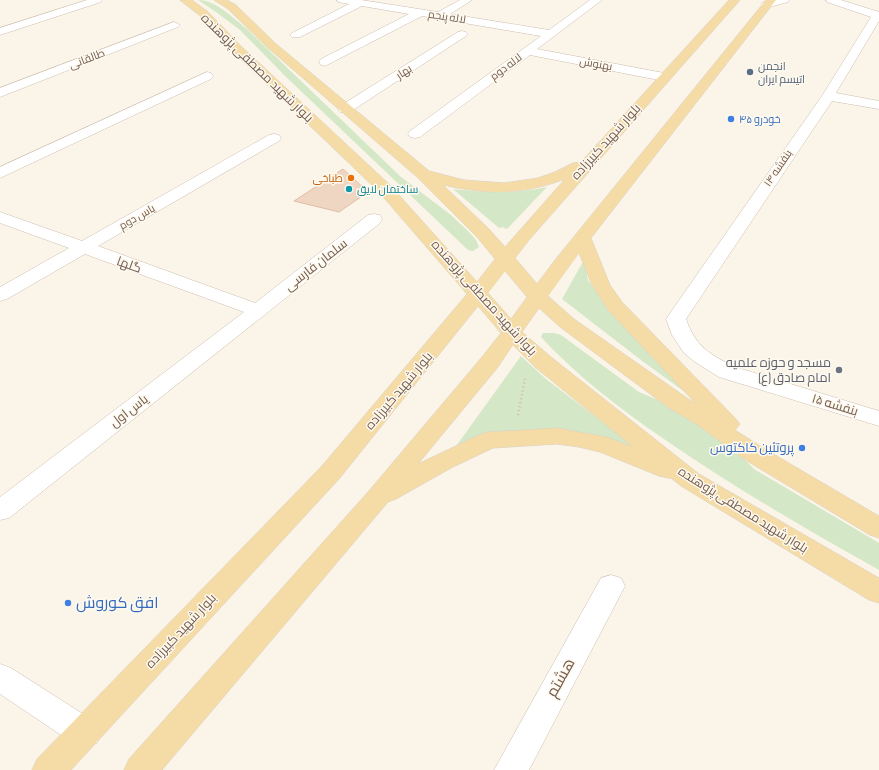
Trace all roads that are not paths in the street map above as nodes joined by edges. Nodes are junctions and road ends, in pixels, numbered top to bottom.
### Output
1 (97, 0) edge
2 (185, 0) edge
3 (219, 0) edge
4 (342, 0) edge
5 (467, 0) edge
6 (597, 0) edge
7 (735, 0) edge
8 (831, 0) edge
9 (859, 0) edge
10 (774, 2) edge
11 (360, 3) junction
12 (420, 12) junction
13 (878, 12) edge
14 (440, 16) junction
15 (174, 25) dead end
16 (0, 32) edge
17 (462, 34) dead end
18 (551, 34) junction
19 (296, 35) dead end
20 (527, 52) junction
21 (325, 62) dead end
22 (207, 76) dead end
23 (664, 77) junction
24 (0, 92) edge
25 (828, 96) junction
26 (879, 105) edge
27 (345, 110) junction
28 (415, 134) dead end
29 (274, 138) dead end
30 (594, 156) junction
31 (0, 173) edge
32 (423, 174) junction
33 (0, 217) edge
34 (374, 219) dead end
35 (582, 238) junction
36 (83, 248) junction
37 (505, 258) junction
38 (478, 294) junction
39 (0, 295) edge
40 (537, 296) junction
41 (258, 311) junction
42 (676, 319) joint
43 (512, 332) junction
44 (879, 418) edge
45 (756, 455) junction
46 (690, 480) junction
47 (377, 498) junction
48 (0, 511) edge
49 (879, 528) edge
50 (611, 586) dead end
51 (879, 592) edge
52 (0, 677) edge
53 (85, 733) junction
54 (49, 770) edge
55 (141, 770) edge
56 (511, 770) edge

1 - 16 street
2 - 38 main road, بلوار شهید مصطفی پژوهنده
3 - 27 main road, بلوار شهید مصطفی پژوهنده
4 - 11 street, لاله پنجم
5 - 14 street
6 - 18 street, لاله دوم
7 - 23 main road, بلوار شهید کبیرزاده
8 - 13 street
9 - 13 street
10 - 35 main road
11 - 12 street, لاله پنجم
11 - 19 street
12 - 14 street, لاله پنجم
12 - 21 street
13 - 25 street, بنفشه ۱۴
14 - 18 street, لاله پنجم
15 - 24 street, طالقانی
17 - 27 street, بهار
18 - 20 street, لاله دوم
20 - 23 street, بهنوش
20 - 28 street, لاله دوم
22 - 31 street
23 - 30 main road, بلوار شهید کبیرزاده
25 - 26 street
25 - 42 street, بنفشه ۱۴
27 - 32 main road, بلوار شهید مصطفی پژوهنده
29 - 36 street, یاس دوم
30 - 32 main road
30 - 37 main road, بلوار شهید کبیرزاده
32 - 37 main road, بلوار شهید مصطفی پژوهنده
33 - 36 street, گلها
34 - 41 street, سلمان فارسی
35 - 40 main road
35 - 45 main road
36 - 39 street, یاس دوم
36 - 41 street, گلها
37 - 38 main road, بلوار شهید کبیرزاده
37 - 40 main road, بلوار شهید مصطفی پژوهنده
38 - 43 main road, بلوار شهید مصطفی پژوهنده
38 - 53 main road, بلوار شهید کبیرزاده
40 - 43 main road
40 - 45 main road, بلوار شهید مصطفی پژوهنده
41 - 48 street, یاس اول
42 - 44 street, بنفشه ۱۵
43 - 46 main road, بلوار شهید مصطفی پژوهنده
43 - 47 main road
45 - 49 main road, بلوار شهید مصطفی پژوهنده
46 - 47 main road
46 - 51 main road, بلوار شهید مصطفی پژوهنده
47 - 55 main road
50 - 56 street, هشتم
52 - 53 street
53 - 54 main road, بلوار شهید کبیرزاده

